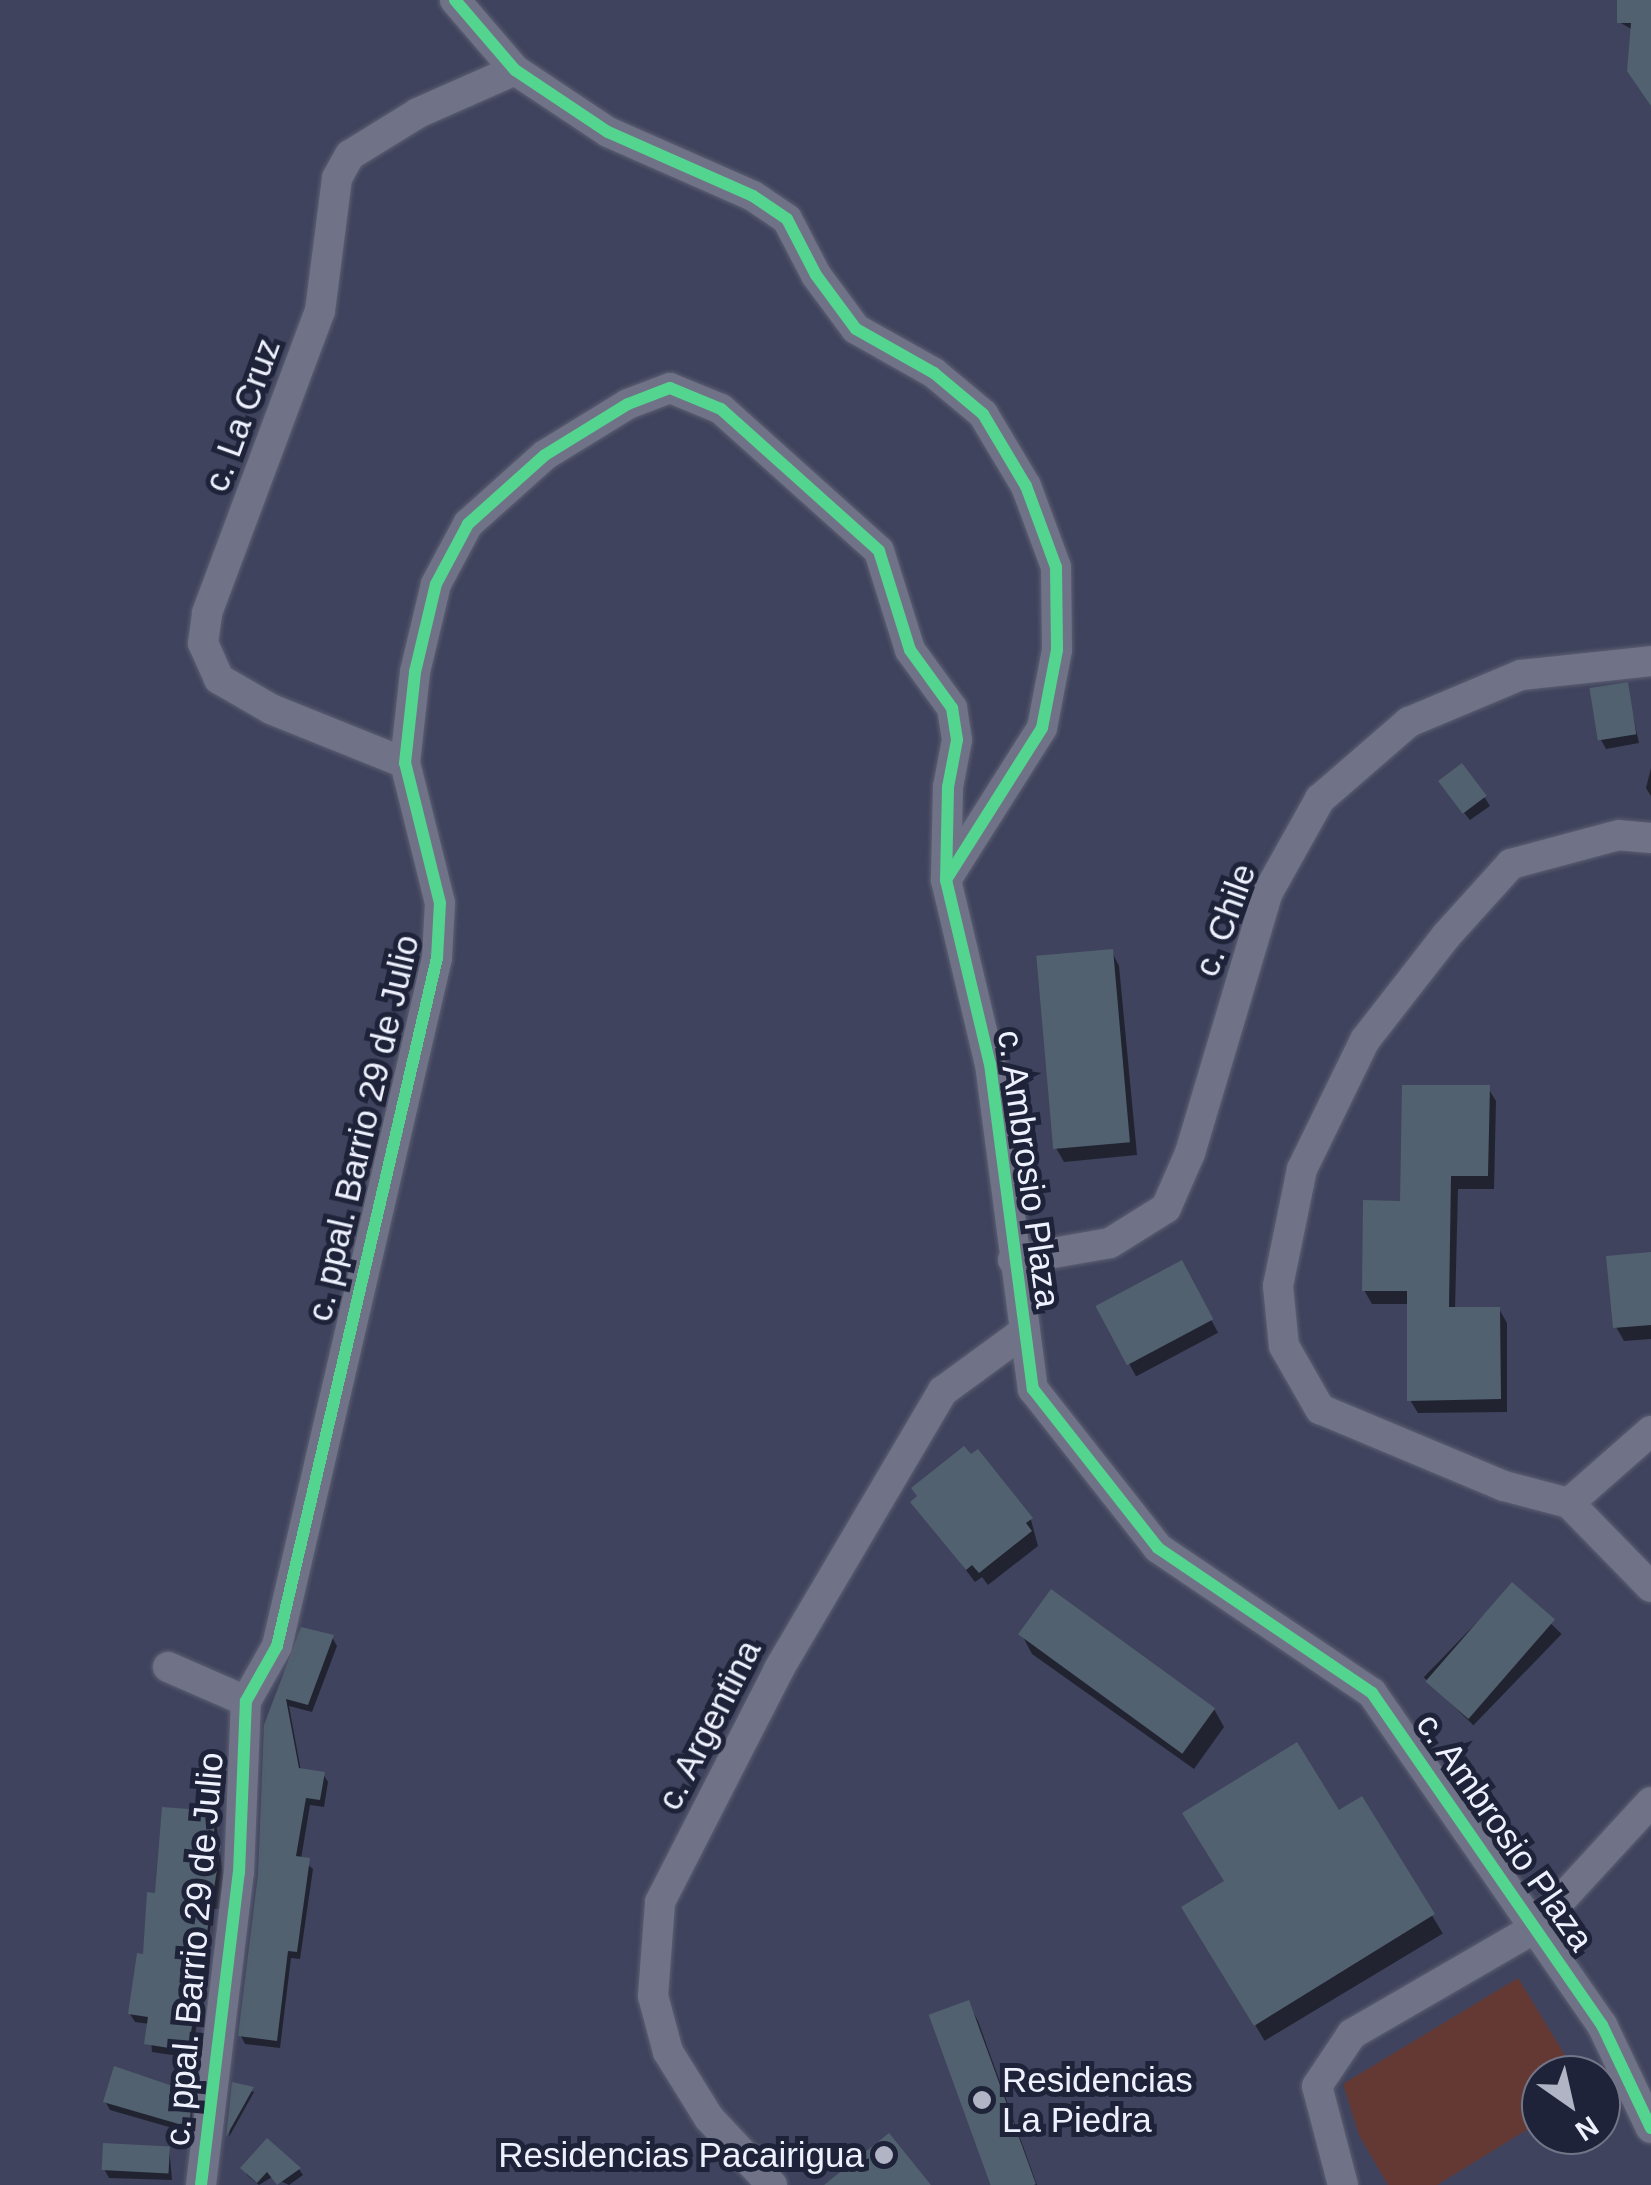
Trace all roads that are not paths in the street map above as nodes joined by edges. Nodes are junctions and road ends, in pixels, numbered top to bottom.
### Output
1 (455, 0) edge
2 (515, 70) junction
3 (1651, 661) edge
4 (405, 763) junction
5 (1651, 838) edge
6 (946, 880) junction
7 (1013, 1260) junction
8 (1021, 1334) junction
9 (1651, 1431) edge
10 (1569, 1503) junction
11 (1651, 1587) edge
12 (168, 1667) dead end
13 (246, 1701) junction
14 (1651, 1802) edge
15 (1535, 1928) junction
16 (1651, 2128) edge
17 (201, 2185) edge
18 (772, 2185) edge
19 (1343, 2185) edge

1 - 2 street
2 - 4 street, c. La Cruz
2 - 6 street
3 - 7 street, c. Chile
4 - 6 street, c. ppal. Barrio 29 de Julio
4 - 13 street, c. ppal. Barrio 29 de Julio
5 - 10 street
6 - 7 street, c. Ambrosio Plaza
7 - 8 street, c. Ambrosio Plaza
8 - 15 street, c. Ambrosio Plaza
8 - 18 street, c. Argentina
9 - 10 street
10 - 11 street
12 - 13 street
13 - 17 street, c. ppal. Barrio 29 de Julio
14 - 15 street
15 - 16 street, c. Ambrosio Plaza
15 - 19 street

